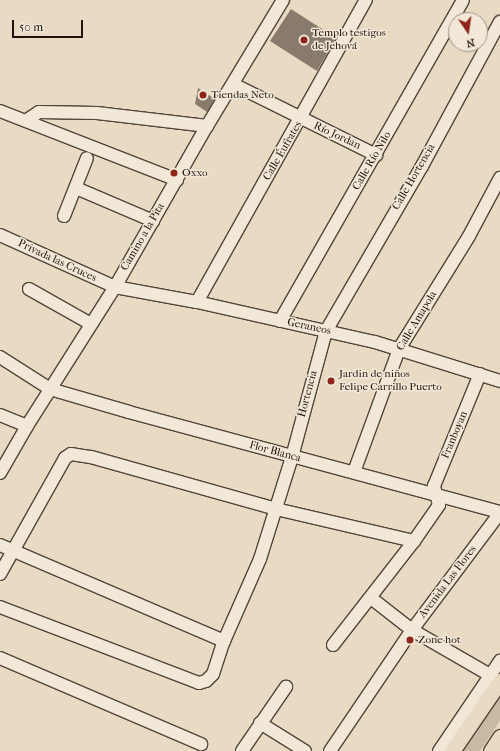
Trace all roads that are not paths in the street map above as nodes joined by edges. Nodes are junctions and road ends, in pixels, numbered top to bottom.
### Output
1 (283, 0) edge
2 (366, 0) edge
3 (462, 0) edge
4 (500, 22) edge
5 (233, 84) junction
6 (0, 111) edge
7 (301, 119) junction
8 (27, 120) junction
9 (207, 126) junction
10 (376, 155) junction
11 (87, 158) dead end
12 (500, 178) edge
13 (177, 180) junction
14 (76, 188) junction
15 (64, 216) dead end
16 (153, 221) junction
17 (0, 235) edge
18 (115, 287) junction
19 (30, 289) dead end
20 (198, 302) junction
21 (280, 321) junction
22 (91, 324) junction
23 (326, 331) junction
24 (399, 349) junction
25 (0, 357) edge
26 (480, 374) junction
27 (500, 381) edge
28 (50, 389) junction
29 (0, 415) edge
30 (27, 426) junction
31 (292, 457) junction
32 (0, 472) edge
33 (354, 472) junction
34 (437, 495) junction
35 (276, 509) junction
36 (500, 512) edge
37 (414, 541) junction
38 (0, 545) edge
39 (13, 551) junction
40 (0, 574) edge
41 (371, 598) junction
42 (0, 607) edge
43 (412, 630) junction
44 (224, 641) junction
45 (333, 645) dead end
46 (0, 658) edge
47 (500, 661) edge
48 (495, 678) edge
49 (286, 687) dead end
50 (464, 714) junction
51 (260, 723) junction
52 (464, 734) junction
53 (500, 737) edge
54 (201, 744) dead end
55 (242, 751) edge
56 (306, 751) edge
57 (330, 751) edge
58 (439, 751) edge
59 (452, 751) edge
60 (491, 751) edge

1 - 5 street, Camino a la Pita
2 - 7 street, Calle Éufrates
3 - 10 street, Calle Río Nilo
4 - 23 street, Calle Hortencia
5 - 7 street, Río Jordan
5 - 9 street, Camino a la Pita
6 - 8 street
7 - 10 street, Río Jordan
7 - 20 street, Calle Éufrates
8 - 9 street
8 - 13 street
9 - 13 street, Camino a la Pita
10 - 21 street, Calle Río Nilo
11 - 14 street
12 - 24 street, Calle Amapola
13 - 16 street, Camino a la Pita
14 - 15 street
14 - 16 street
16 - 18 street, Camino a la Pita
17 - 18 street, Privada las Cruces
18 - 20 street, Geraneos
18 - 22 street, Camino a la Pita
19 - 22 street
20 - 21 street, Geraneos
21 - 23 street, Geraneos
22 - 28 street, Camino a la Pita
23 - 24 street, Geraneos
23 - 31 street, Hortencia
24 - 26 street, Geraneos
24 - 33 street, Calle Amapola
25 - 28 street, Flor Blanca
26 - 27 street, Geraneos
26 - 34 street, Franboyan
28 - 30 street, Camino a la Pita
28 - 31 street, Flor Blanca
29 - 30 street
30 - 32 street, Camino a la Pita
31 - 33 street, Flor Blanca
31 - 35 street, Hortencia
33 - 34 street, Flor Blanca
34 - 36 street, Flor Blanca
34 - 37 street, Franboyan
35 - 37 street
35 - 39 street
35 - 44 street, Hortencia
36 - 43 street, Avenida Las Flores
37 - 41 street, Franboyan
38 - 39 street
39 - 40 street
39 - 44 street
41 - 43 street
41 - 45 street, Franboyan
42 - 44 street, Hortencia
43 - 48 street
43 - 57 street, Avenida Las Flores
46 - 54 street
47 - 48 street
48 - 50 street
48 - 52 main road
49 - 51 street
50 - 52 main road
50 - 58 street
51 - 55 street
51 - 56 street
52 - 59 main road
53 - 60 main road

